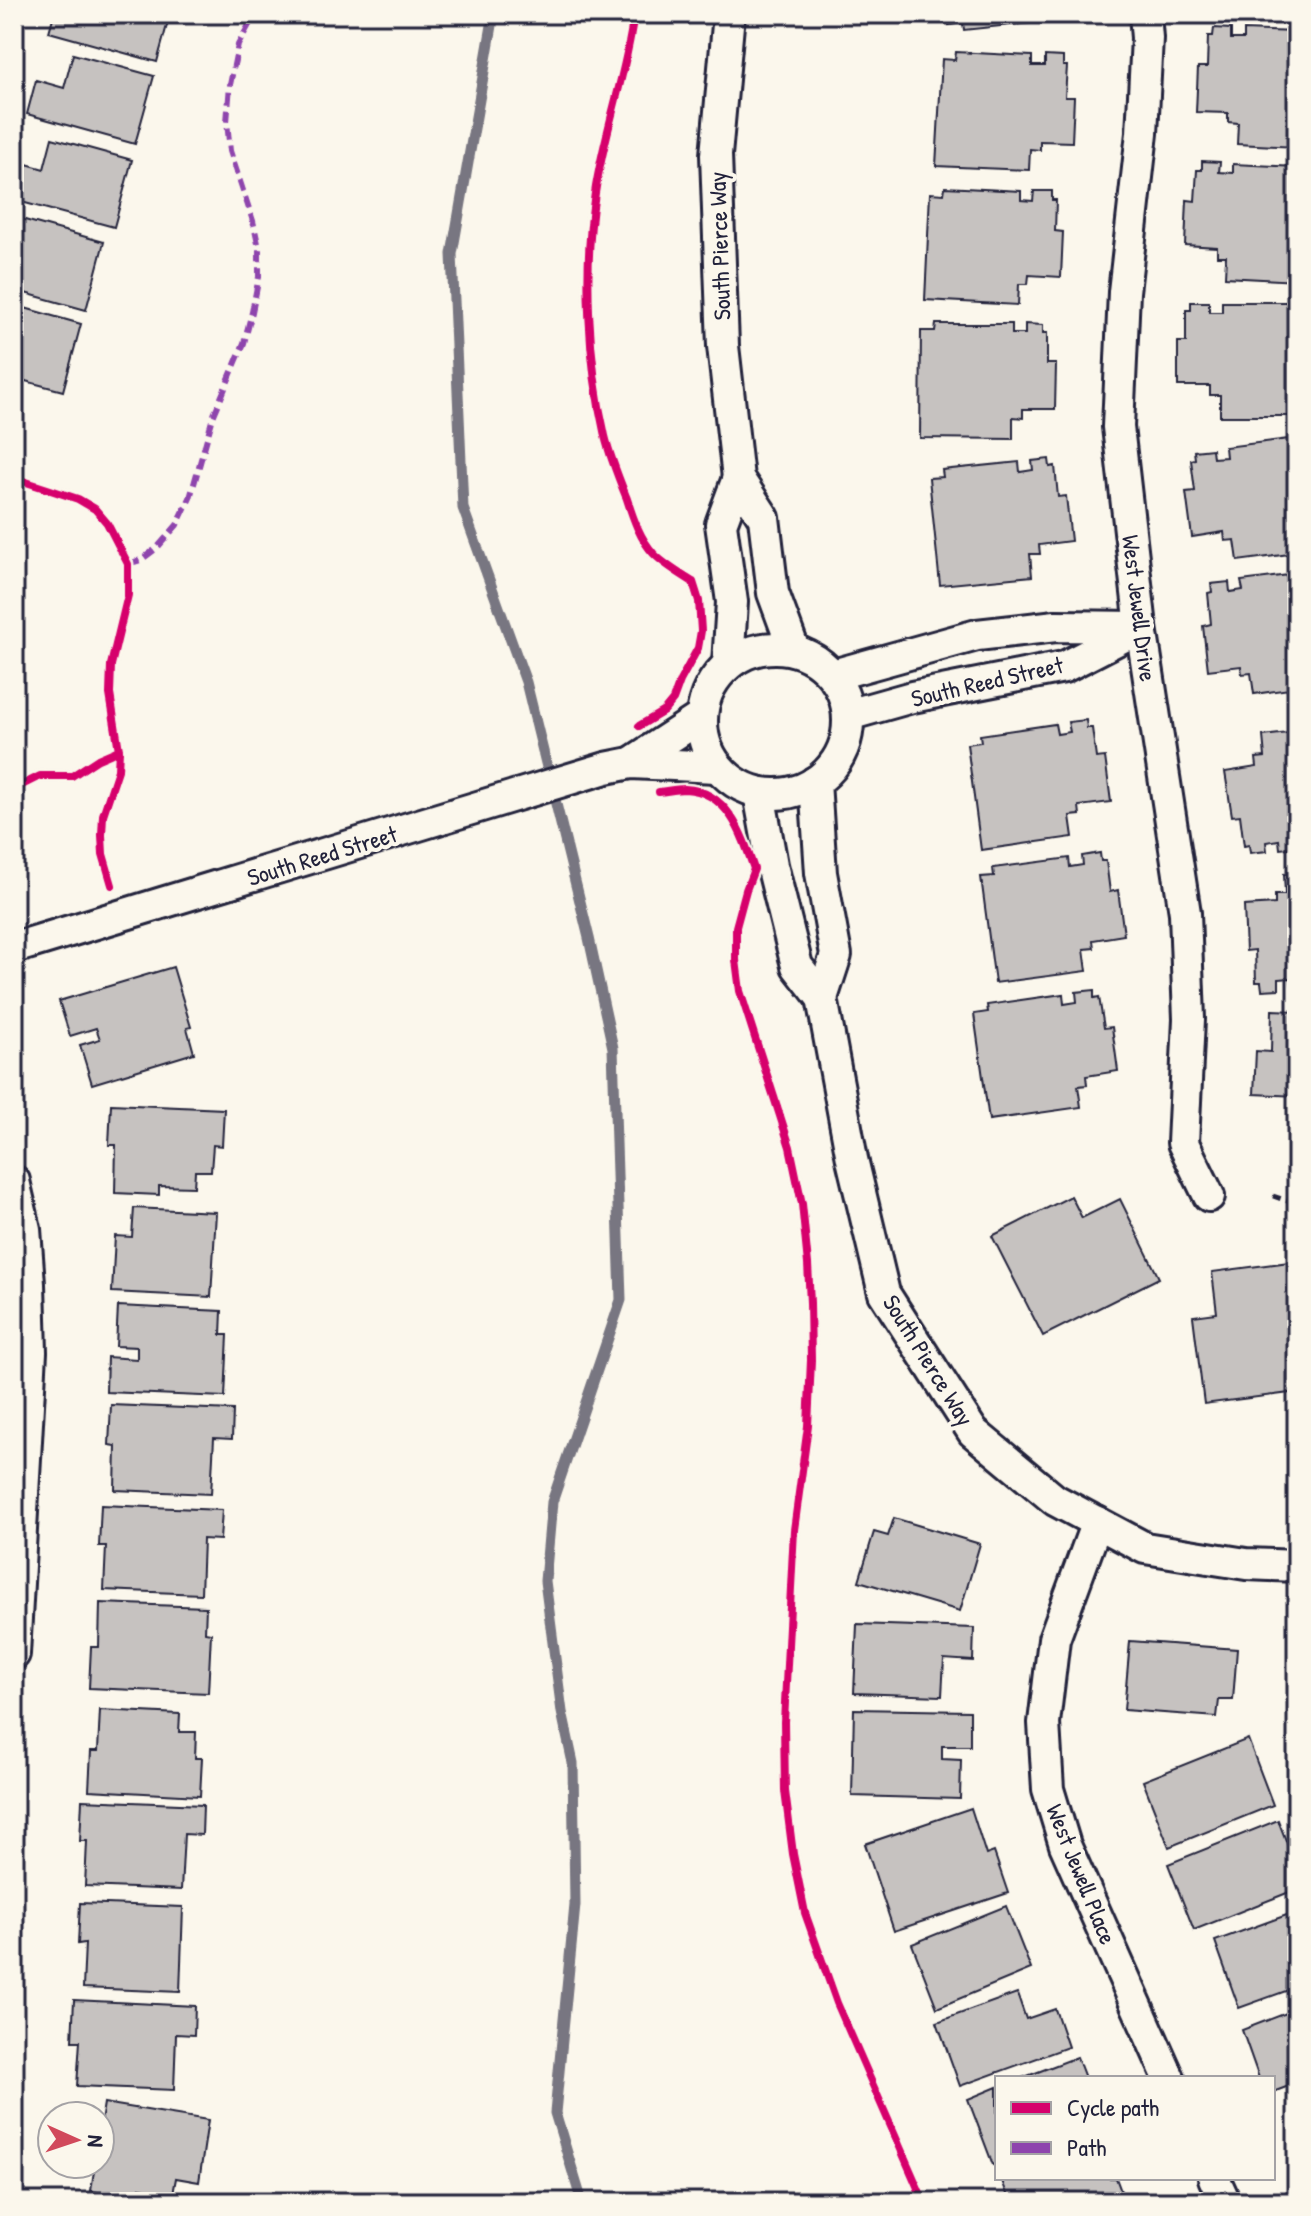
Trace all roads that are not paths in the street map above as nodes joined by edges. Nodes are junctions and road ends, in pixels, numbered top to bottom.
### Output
1 (729, 14) edge
2 (1145, 14) edge
3 (738, 478) junction
4 (1141, 627) junction
5 (794, 650) junction
6 (728, 664) junction
7 (833, 675) junction
8 (848, 715) junction
9 (701, 717) junction
10 (619, 765) junction
11 (717, 767) junction
12 (815, 782) junction
13 (759, 793) junction
14 (14, 948) edge
15 (822, 998) junction
16 (14, 1181) edge
17 (1209, 1196) dead end
18 (1097, 1522) junction
19 (1297, 1566) edge
20 (14, 1654) edge
21 (1168, 2076) edge
22 (1215, 2180) edge
23 (1225, 2202) edge

1 - 3 street, South Pierce Way
2 - 4 street, West Jewell Drive
3 - 5 street, South Pierce Way
3 - 6 street, South Pierce Way
4 - 7 street, South Reed Street
4 - 8 street, South Reed Street
4 - 17 street, West Jewell Drive
5 - 6 street
5 - 7 street
6 - 9 street
7 - 8 street
8 - 12 street
9 - 10 street, South Reed Street
9 - 11 street
10 - 11 street, South Reed Street
10 - 14 street, South Reed Street
11 - 13 street
12 - 13 street
12 - 15 street, South Pierce Way
13 - 15 street, South Pierce Way
15 - 18 street, South Pierce Way
16 - 20 street
18 - 19 street, South Pierce Way
18 - 21 street, West Jewell Place
22 - 23 street

